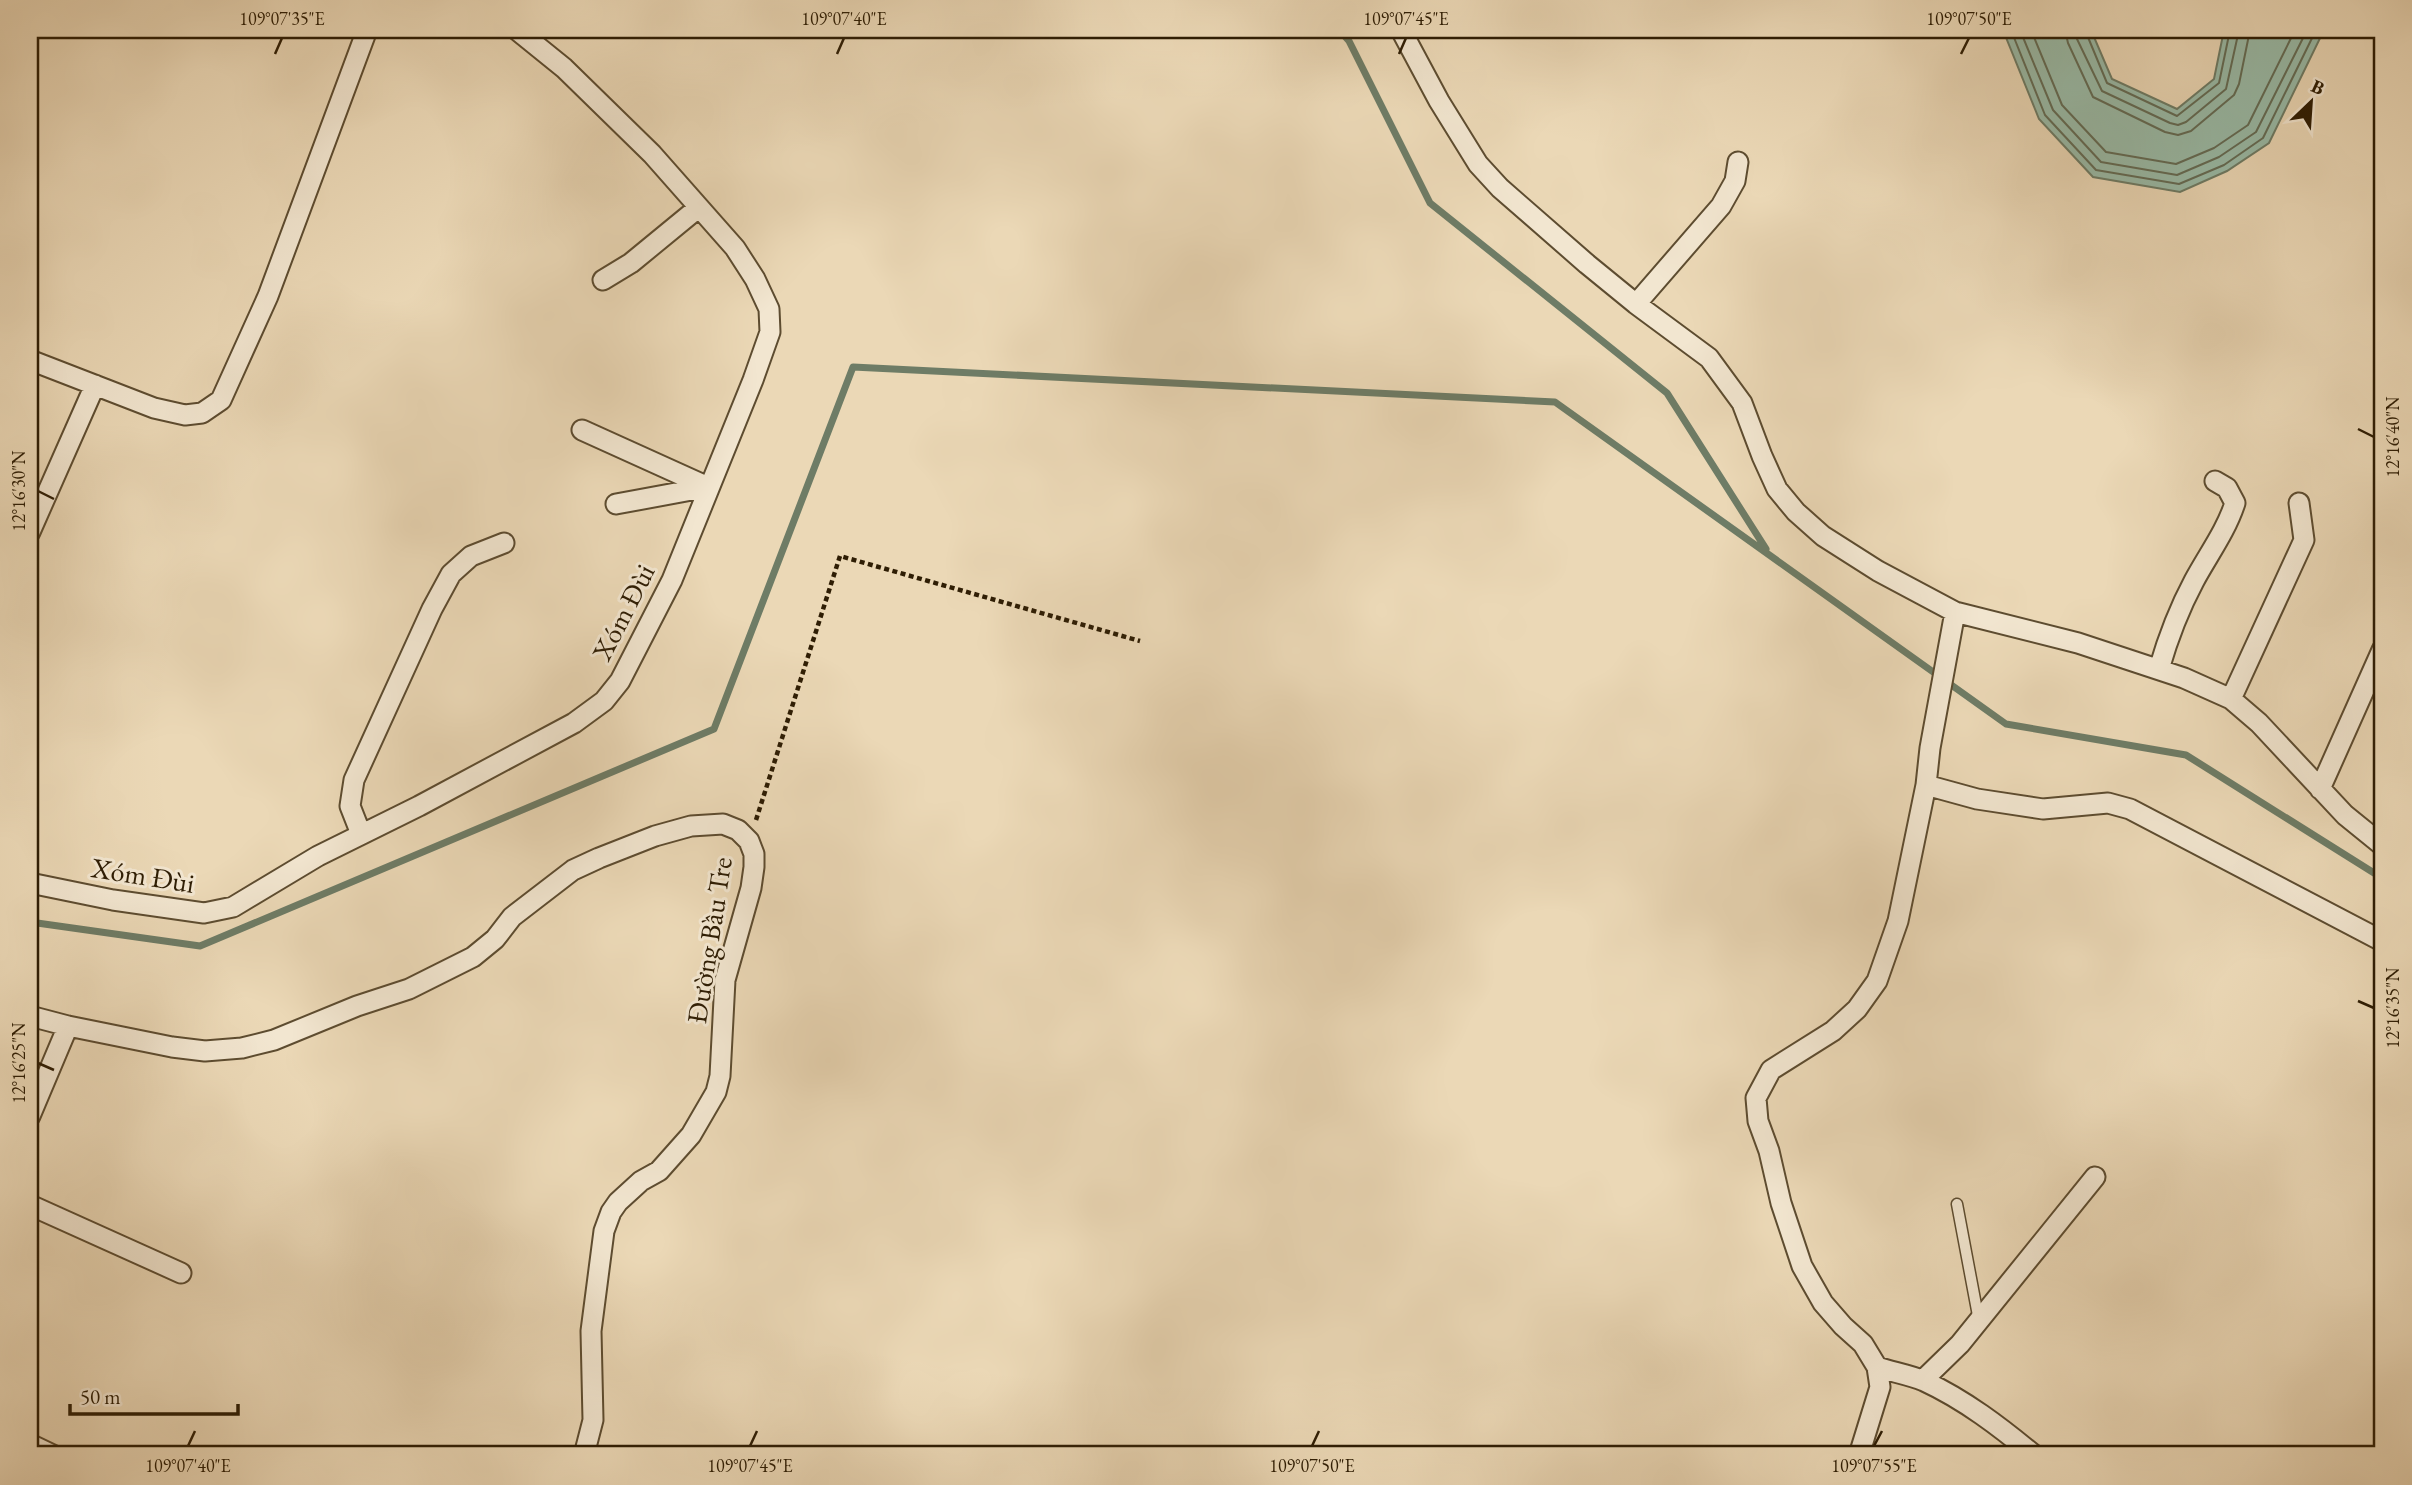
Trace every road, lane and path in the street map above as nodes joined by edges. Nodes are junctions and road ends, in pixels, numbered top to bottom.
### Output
1 (367, 30) edge
2 (517, 30) edge
3 (1401, 30) edge
4 (1738, 162) dead end
5 (698, 208) junction
6 (603, 280) dead end
7 (1636, 304) junction
8 (30, 360) edge
9 (95, 385) junction
10 (582, 430) dead end
11 (2215, 481) dead end
12 (708, 487) junction
13 (2299, 503) dead end
14 (616, 504) dead end
15 (30, 532) edge
16 (504, 543) dead end
17 (1955, 611) junction
18 (1140, 641) dead end
19 (2382, 650) edge
20 (2159, 669) junction
21 (2231, 699) junction
22 (1926, 785) junction
23 (2320, 789) junction
24 (361, 834) junction
25 (749, 841) junction
26 (2382, 845) edge
27 (30, 883) edge
28 (2382, 941) edge
29 (30, 1016) edge
30 (68, 1026) junction
31 (30, 1116) edge
32 (2095, 1177) dead end
33 (1957, 1204) dead end
34 (30, 1205) edge
35 (181, 1273) dead end
36 (1979, 1322) junction
37 (1877, 1367) junction
38 (1923, 1380) junction
39 (30, 1444) edge
40 (52, 1455) edge
41 (584, 1455) edge
42 (1859, 1455) edge
43 (2034, 1455) edge

1 - 9 street
2 - 5 street, Xóm Đùi
3 - 7 street
4 - 7 street
5 - 6 street
5 - 12 street, Xóm Đùi
7 - 17 street
8 - 9 street
9 - 15 street
10 - 12 street
11 - 20 street
12 - 14 street
12 - 24 street, Xóm Đùi
13 - 21 street
16 - 24 street
17 - 20 street
17 - 22 street
18 - 25 path
19 - 23 street
20 - 21 street
21 - 23 street
22 - 28 street
22 - 37 street
23 - 26 street
24 - 27 street, Xóm Đùi
25 - 30 street, Đường Bầu Tre
25 - 41 street, Đường Bầu Tre
29 - 30 street, Đường Bầu Tre
30 - 31 street
32 - 36 street
33 - 36 lane
34 - 35 street
36 - 38 street
37 - 38 street
37 - 42 street
38 - 43 street
39 - 40 street

